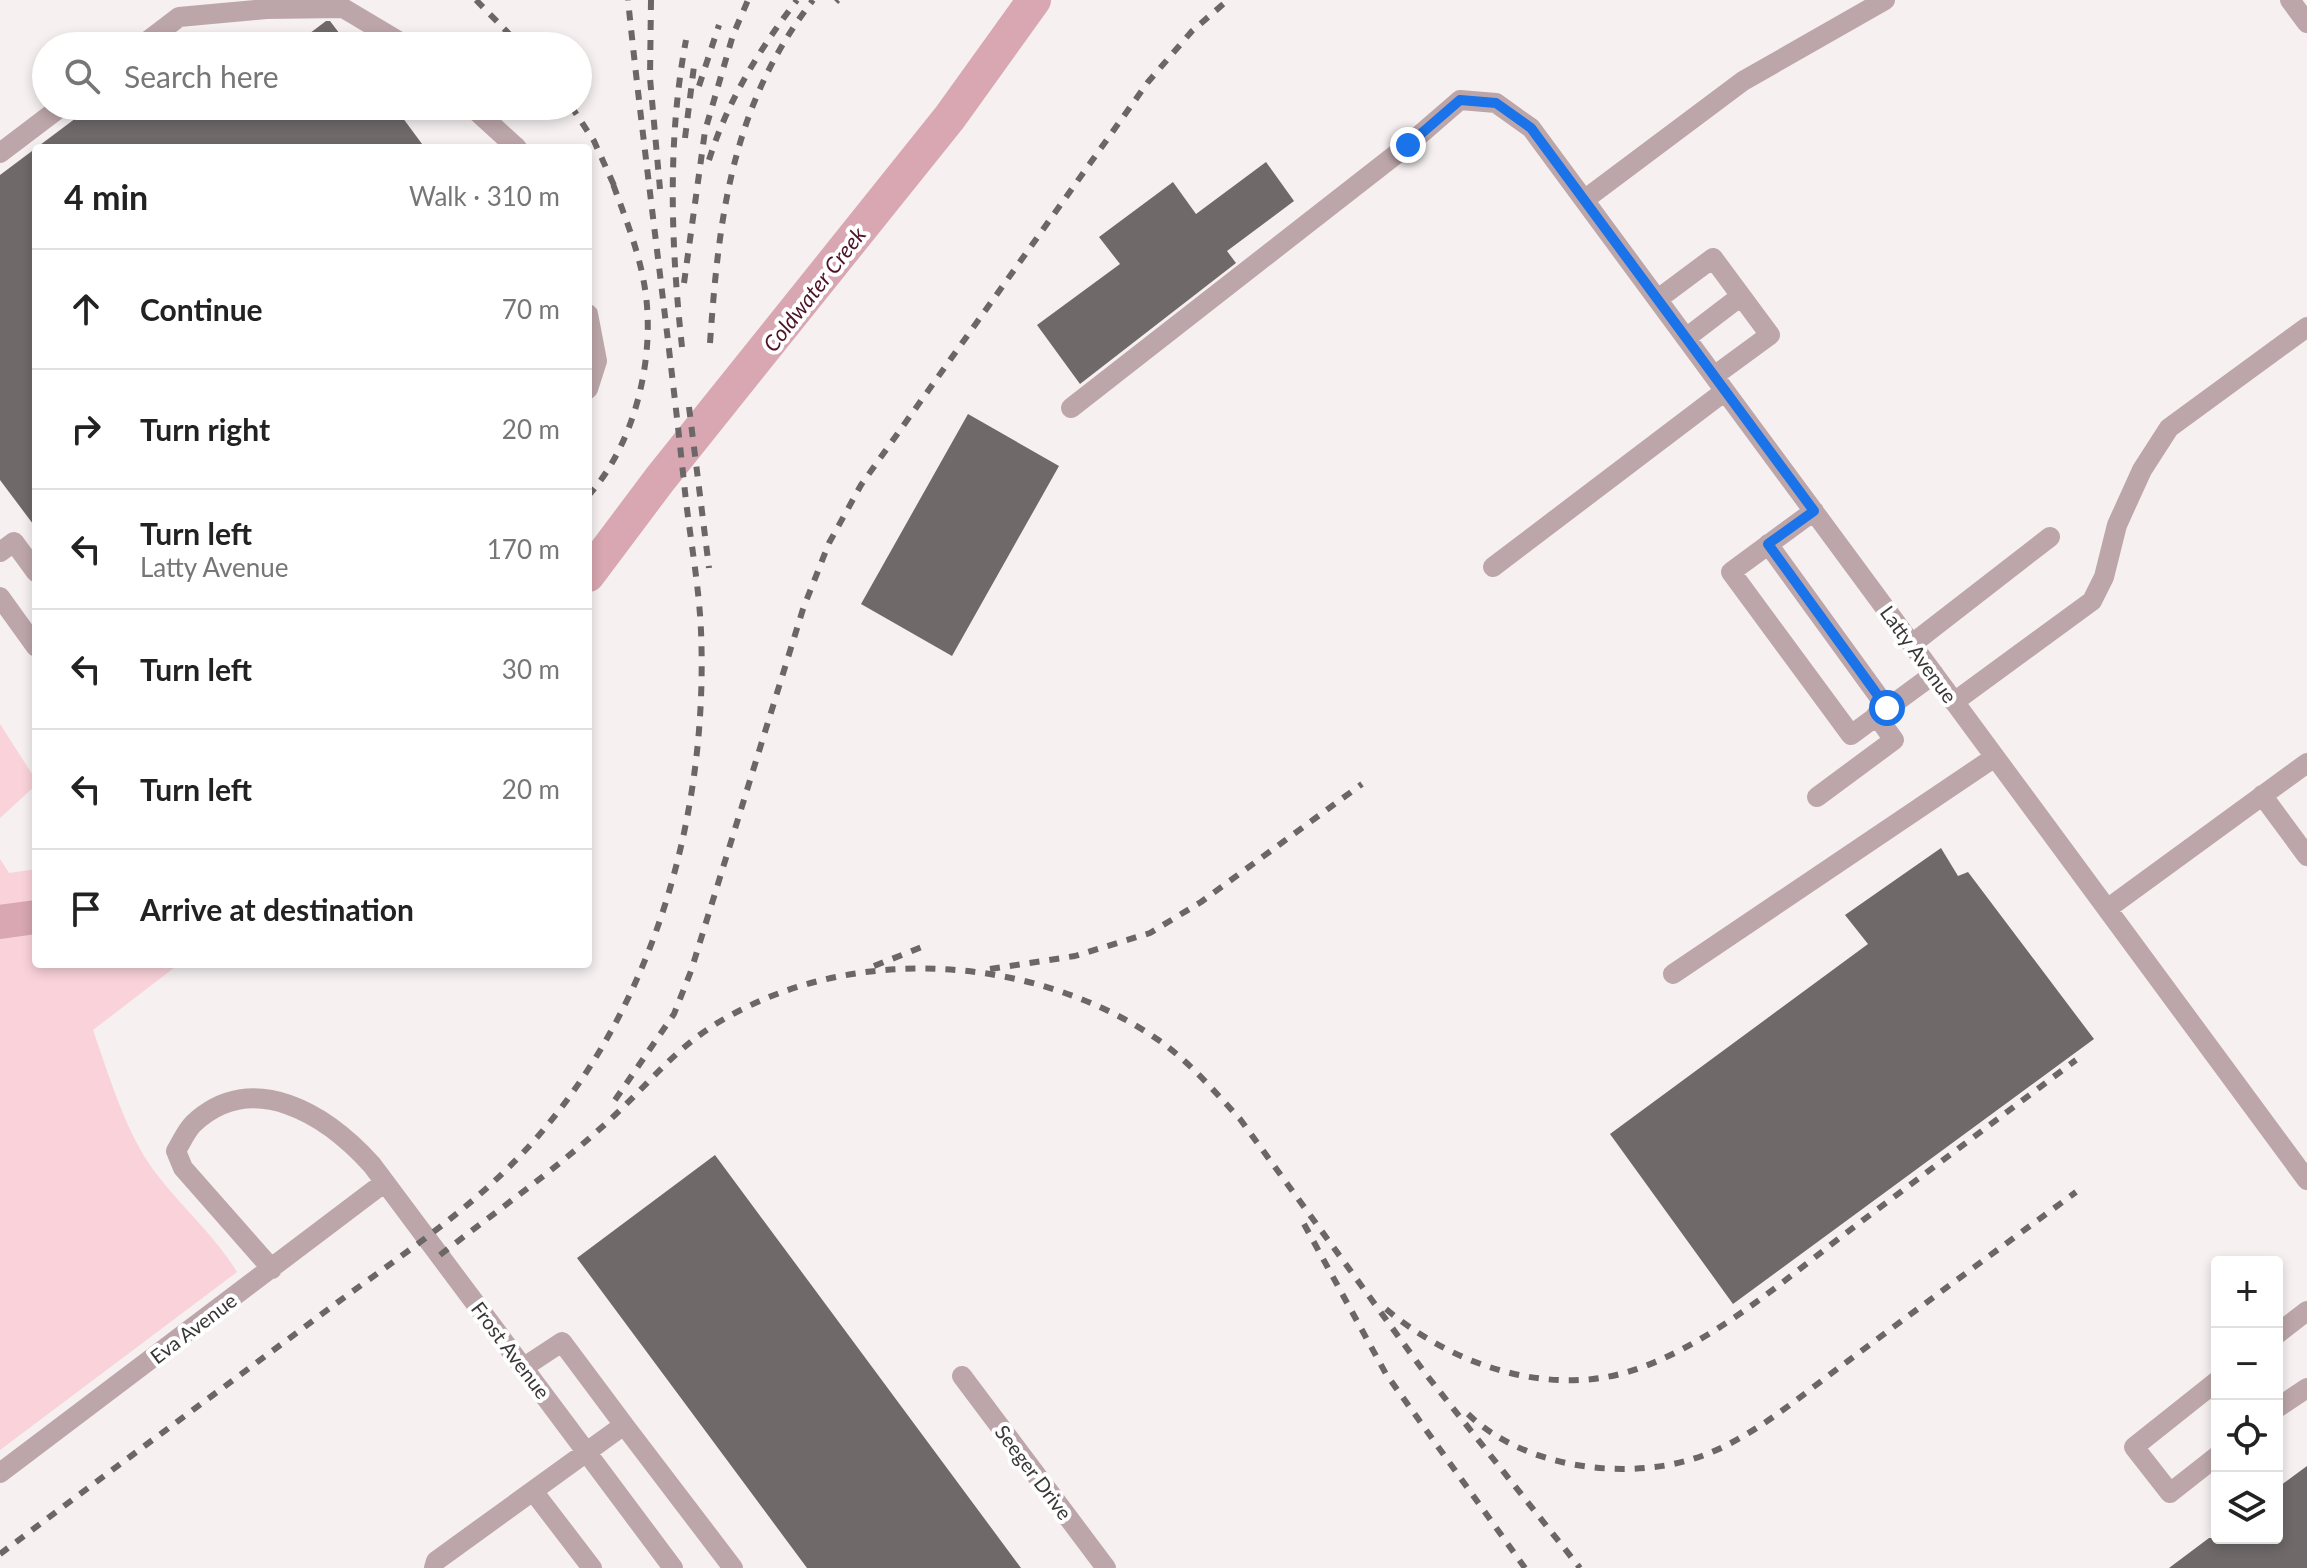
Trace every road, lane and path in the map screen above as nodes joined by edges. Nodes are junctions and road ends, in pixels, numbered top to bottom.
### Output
1 (1885, 0) edge
2 (2290, 0) edge
3 (2307, 23) edge
4 (159, 32) edge
5 (383, 32) edge
6 (44, 120) edge
7 (486, 120) edge
8 (513, 144) edge
9 (0, 153) edge
10 (1584, 200) junction
11 (1741, 296) junction
12 (1658, 299) junction
13 (2307, 327) edge
14 (592, 335) edge
15 (1686, 338) junction
16 (592, 377) edge
17 (1720, 383) junction
18 (1071, 408) dead end
19 (1814, 511) junction
20 (2050, 537) dead end
21 (1768, 544) junction
22 (0, 552) edge
23 (32, 567) edge
24 (1493, 567) dead end
25 (0, 597) edge
26 (32, 641) edge
27 (1912, 644) junction
28 (1934, 674) junction
29 (1954, 702) junction
30 (1881, 712) junction
31 (1995, 757) junction
32 (2307, 763) edge
33 (2262, 795) junction
34 (1817, 797) dead end
35 (2307, 856) edge
36 (2107, 909) junction
37 (1673, 974) dead end
38 (2307, 1180) edge
39 (385, 1182) junction
40 (272, 1269) junction
41 (2307, 1311) edge
42 (2283, 1329) edge
43 (524, 1367) junction
44 (962, 1376) dead end
45 (2211, 1386) edge
46 (2307, 1388) edge
47 (2283, 1404) edge
48 (624, 1425) junction
49 (587, 1453) junction
50 (2211, 1461) edge
51 (0, 1473) edge
52 (533, 1491) junction
53 (434, 1568) edge
54 (592, 1568) edge
55 (673, 1568) edge
56 (733, 1568) edge
57 (1106, 1568) edge

1 - 10 street
2 - 3 street
4 - 5 street
6 - 9 street
7 - 8 street
10 - 12 street, Latty Avenue
10 - 18 street, Latty Avenue
11 - 12 street
11 - 15 street
11 - 17 street
12 - 15 street, Latty Avenue
13 - 29 street
14 - 16 street
15 - 17 street, Latty Avenue
17 - 19 street, Latty Avenue
17 - 24 street
19 - 21 street
19 - 27 street, Latty Avenue
20 - 27 street
21 - 30 street
21 - 30 street
22 - 23 street
25 - 26 street
27 - 28 street, Latty Avenue
28 - 29 street, Latty Avenue
28 - 30 street
29 - 31 street, Latty Avenue
30 - 34 street
31 - 36 street, Latty Avenue
31 - 37 street
32 - 33 street
33 - 35 street
33 - 36 street
36 - 38 street, Latty Avenue
39 - 40 street, Eva Avenue
39 - 40 street, Frost Avenue
39 - 43 street, Frost Avenue
40 - 51 street, Eva Avenue
41 - 42 street
43 - 48 street
43 - 49 street, Frost Avenue
44 - 57 street, Seeger Drive
45 - 50 street
46 - 47 street
48 - 49 street
48 - 56 street
49 - 52 street
49 - 55 street, Frost Avenue
52 - 53 street
52 - 54 street

